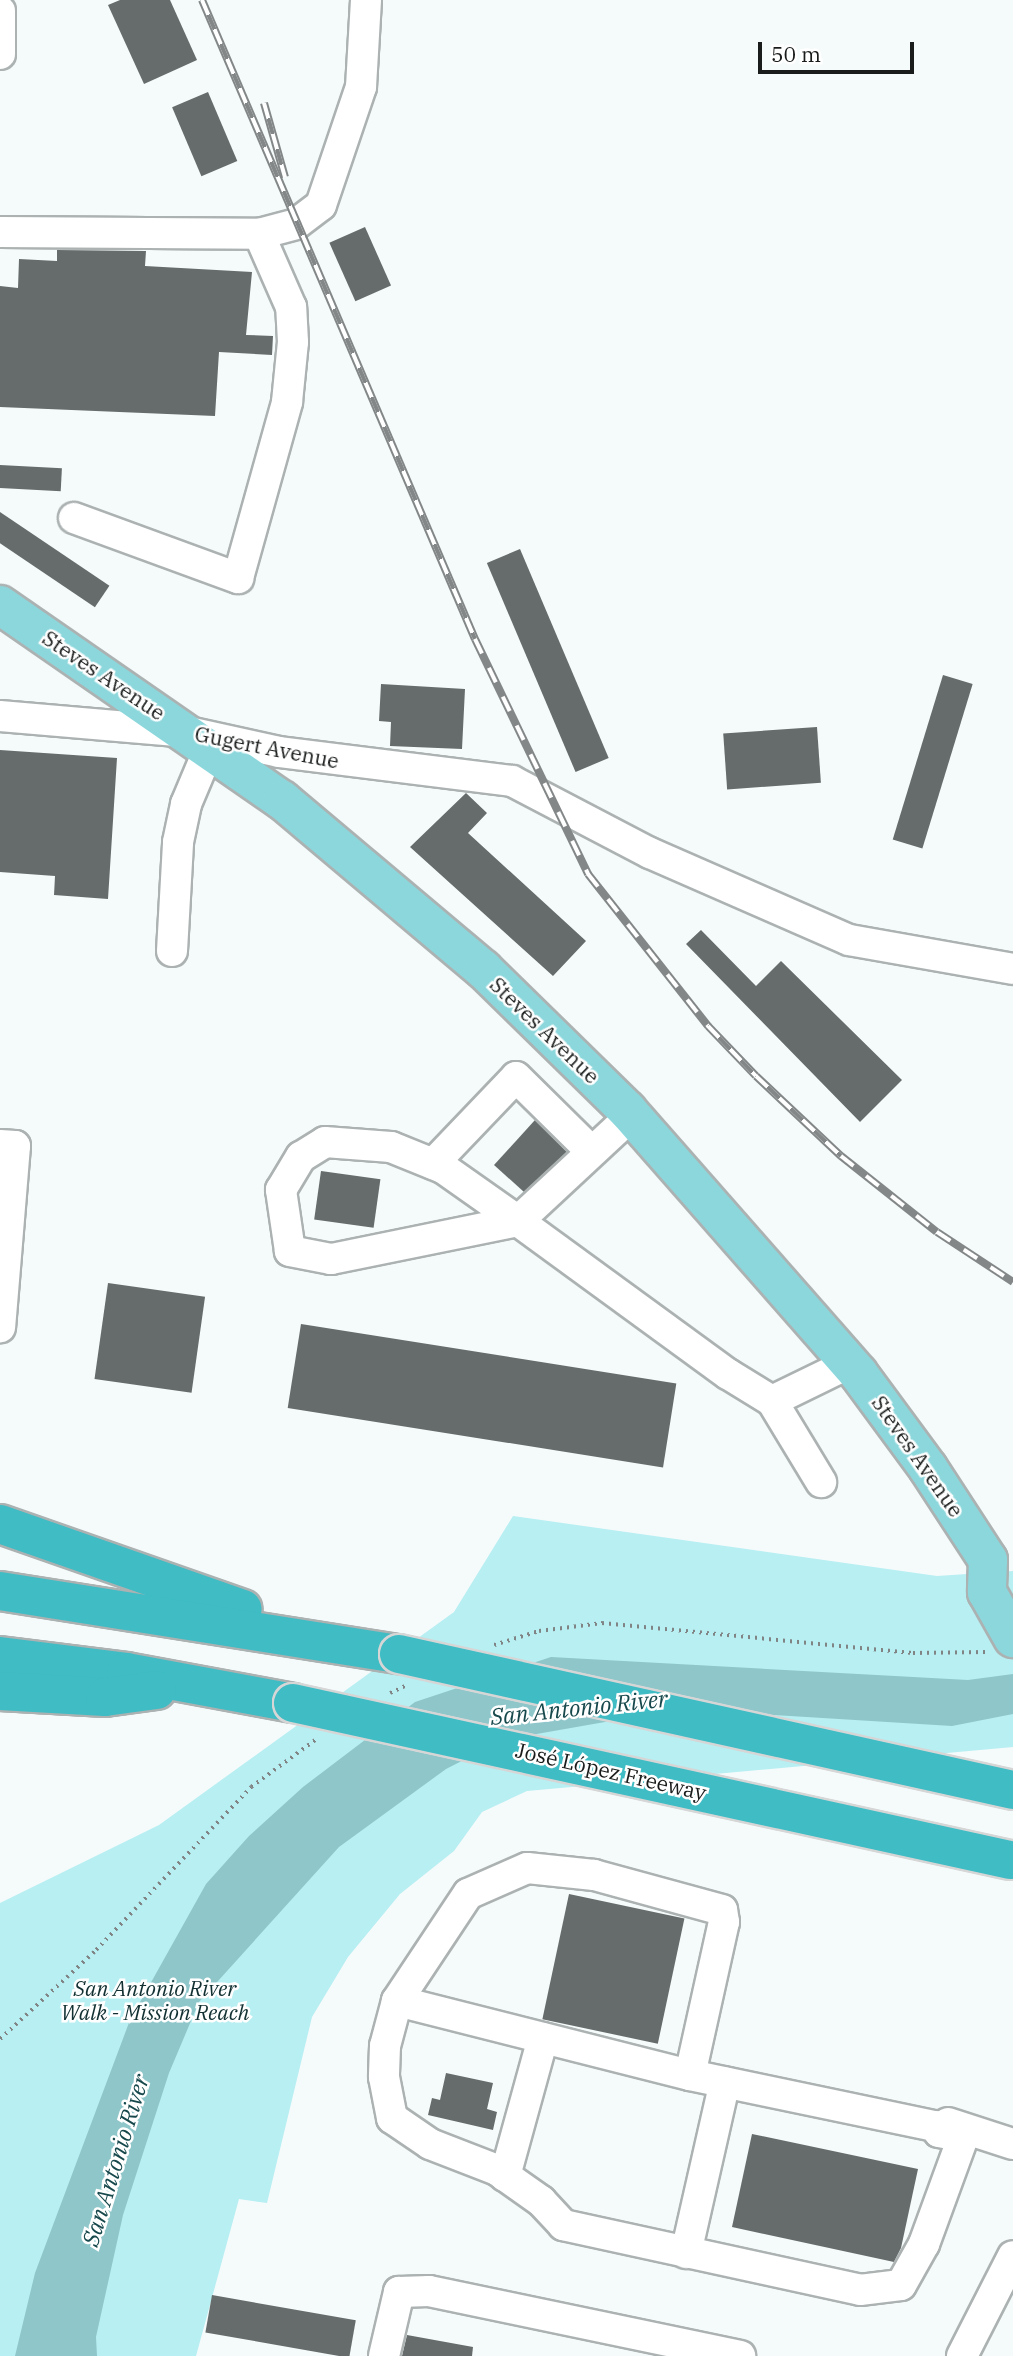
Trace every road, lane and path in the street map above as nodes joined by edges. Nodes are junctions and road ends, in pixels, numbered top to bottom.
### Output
1 (366, 0) edge
2 (0, 11) edge
3 (0, 54) edge
4 (0, 232) edge
5 (259, 234) junction
6 (74, 518) dead end
7 (0, 605) edge
8 (0, 716) edge
9 (199, 739) junction
10 (172, 951) dead end
11 (1013, 969) edge
12 (632, 1115) junction
13 (0, 1145) edge
14 (591, 1152) junction
15 (433, 1164) junction
16 (518, 1221) junction
17 (0, 1328) edge
18 (850, 1363) junction
19 (772, 1401) junction
20 (821, 1482) dead end
21 (0, 1524) edge
22 (1001, 1564) edge
23 (0, 1591) edge
24 (1006, 1626) edge
25 (348, 1644) junction
26 (0, 1656) edge
27 (197, 1685) junction
28 (0, 1691) edge
29 (1013, 1790) edge
30 (1013, 1861) edge
31 (397, 2001) junction
32 (543, 2038) junction
33 (690, 2075) junction
34 (725, 2082) junction
35 (965, 2132) junction
36 (1013, 2144) edge
37 (505, 2176) junction
38 (686, 2253) junction
39 (1013, 2256) edge
40 (384, 2356) edge
41 (740, 2356) edge
42 (962, 2356) edge

1 - 5 street
2 - 3 street
4 - 5 street
5 - 6 street
7 - 9 main road, Steves Avenue
8 - 9 street, Gugert Avenue
9 - 10 street
9 - 11 street, Gugert Avenue
9 - 12 main road, Steves Avenue
12 - 14 street
12 - 18 main road, Steves Avenue
13 - 17 street
14 - 15 street
14 - 16 street
15 - 16 street
15 - 16 street
16 - 19 street
18 - 19 street
18 - 22 main road, Steves Avenue
19 - 20 street
21 - 25 highway
22 - 24 main road, Steves Avenue
23 - 25 highway
25 - 29 highway, bridge
26 - 27 highway, José López Freeway
27 - 28 highway
27 - 30 highway, José López Freeway, bridge
31 - 32 street
31 - 33 street
31 - 37 street
32 - 33 street
32 - 37 street
33 - 34 street
34 - 35 street
34 - 38 street
35 - 36 street
35 - 38 street
37 - 38 street
39 - 42 street
40 - 41 street

